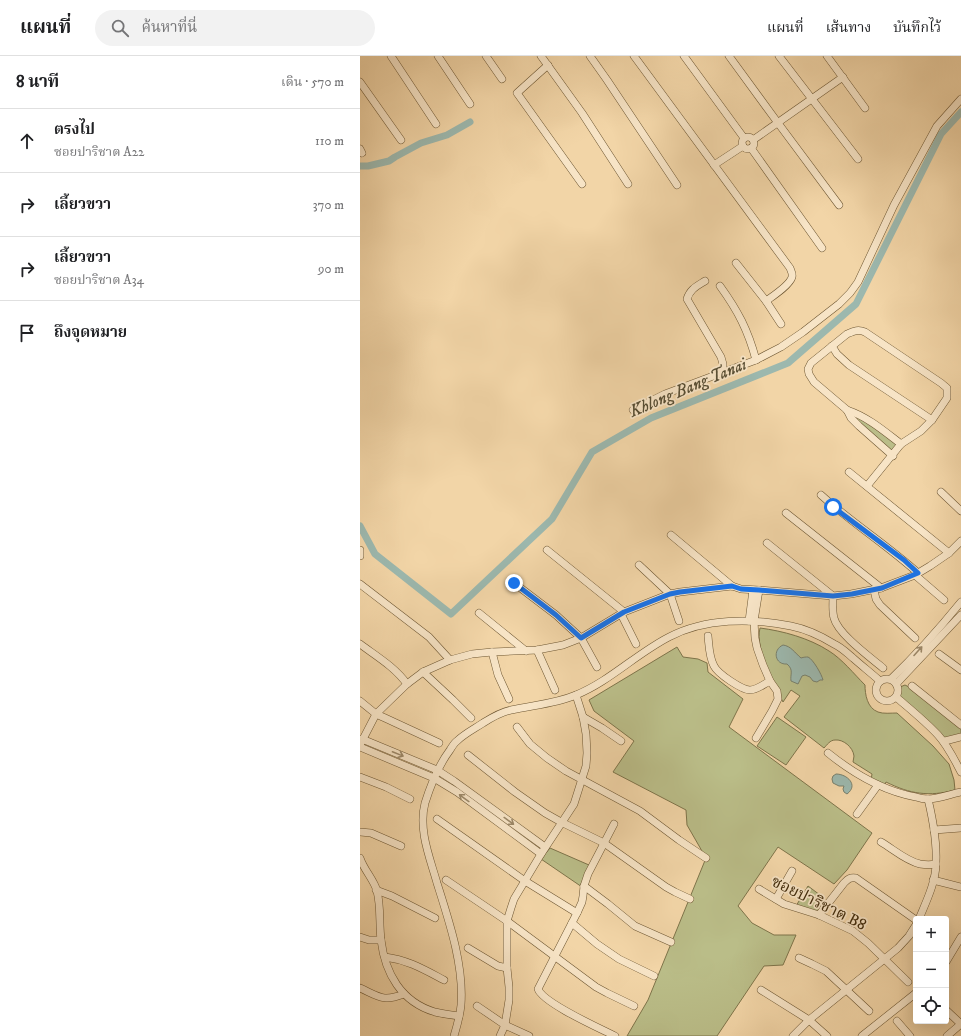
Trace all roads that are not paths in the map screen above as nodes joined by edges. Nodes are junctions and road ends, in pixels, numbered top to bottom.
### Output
1 (391, 56) edge
2 (438, 56) edge
3 (486, 56) edge
4 (541, 56) edge
5 (590, 56) edge
6 (634, 56) edge
7 (684, 56) edge
8 (729, 56) edge
9 (779, 56) edge
10 (827, 56) edge
11 (548, 65) junction
12 (843, 77) junction
13 (502, 79) dead end
14 (360, 82) edge
15 (811, 99) junction
16 (961, 99) edge
17 (470, 104) dead end
18 (866, 108) dead end
19 (778, 123) junction
20 (436, 124) dead end
21 (744, 138) junction
22 (401, 140) dead end
23 (752, 144) junction
24 (743, 146) junction
25 (858, 159) dead end
26 (714, 164) junction
27 (582, 184) dead end
28 (628, 184) dead end
29 (677, 185) dead end
30 (839, 205) dead end
31 (822, 248) dead end
32 (736, 263) dead end
33 (705, 281) dead end
34 (720, 286) dead end
35 (766, 301) junction
36 (780, 324) dead end
37 (832, 346) junction
38 (756, 360) junction
39 (723, 372) junction
40 (633, 410) dead end
41 (847, 410) junction
42 (932, 420) junction
43 (901, 444) junction
44 (893, 456) junction
45 (849, 472) dead end
46 (867, 486) junction
47 (941, 492) dead end
48 (821, 495) dead end
49 (961, 511) edge
50 (786, 514) dead end
51 (671, 535) dead end
52 (961, 541) edge
53 (767, 542) dead end
54 (360, 550) edge
55 (547, 550) dead end
56 (952, 550) junction
57 (961, 554) edge
58 (360, 556) edge
59 (639, 565) dead end
60 (916, 574) junction
61 (514, 583) dead end
62 (360, 584) edge
63 (732, 586) junction
64 (878, 589) junction
65 (756, 590) junction
66 (670, 594) junction
67 (833, 596) junction
68 (944, 600) dead end
69 (961, 602) edge
70 (479, 613) dead end
71 (623, 613) junction
72 (961, 615) edge
73 (678, 621) dead end
74 (752, 621) junction
75 (708, 636) dead end
76 (581, 638) junction
77 (916, 638) dead end
78 (360, 644) edge
79 (636, 644) dead end
80 (537, 650) junction
81 (526, 651) junction
82 (492, 652) junction
83 (939, 654) dead end
84 (450, 660) junction
85 (597, 667) dead end
86 (883, 668) dead end
87 (961, 670) edge
88 (423, 672) junction
89 (770, 681) junction
90 (880, 681) junction
91 (893, 681) junction
92 (407, 684) junction
93 (912, 686) dead end
94 (555, 690) dead end
95 (576, 695) junction
96 (896, 697) junction
97 (509, 699) dead end
98 (360, 701) edge
99 (376, 714) junction
100 (583, 717) junction
101 (471, 718) dead end
102 (961, 725) edge
103 (518, 727) dead end
104 (961, 737) edge
105 (756, 738) dead end
106 (620, 741) dead end
107 (945, 741) dead end
108 (439, 743) dead end
109 (361, 744) edge
110 (828, 753) dead end
111 (468, 755) dead end
112 (437, 770) junction
113 (961, 772) edge
114 (360, 778) edge
115 (434, 778) junction
116 (582, 779) junction
117 (878, 785) junction
118 (961, 792) edge
119 (410, 799) dead end
120 (928, 799) junction
121 (857, 814) dead end
122 (436, 819) dead end
123 (561, 822) junction
124 (614, 824) dead end
125 (961, 828) edge
126 (934, 830) junction
127 (360, 832) edge
128 (881, 842) dead end
129 (604, 843) junction
130 (401, 846) dead end
131 (545, 847) junction
132 (541, 854) junction
133 (706, 858) dead end
134 (361, 863) edge
135 (936, 864) junction
136 (792, 871) dead end
137 (446, 880) dead end
138 (933, 880) junction
139 (525, 881) junction
140 (584, 886) junction
141 (961, 887) edge
142 (759, 889) dead end
143 (376, 890) junction
144 (776, 899) junction
145 (690, 900) dead end
146 (577, 913) junction
147 (819, 915) junction
148 (920, 916) edge
149 (435, 918) dead end
150 (913, 918) edge
151 (507, 921) junction
152 (572, 923) junction
153 (913, 930) edge
154 (360, 937) edge
155 (961, 937) edge
156 (381, 940) junction
157 (671, 942) dead end
158 (468, 948) dead end
159 (555, 956) junction
160 (385, 957) junction
161 (949, 957) edge
162 (798, 958) dead end
163 (885, 959) junction
164 (507, 968) junction
165 (654, 976) dead end
166 (444, 980) dead end
167 (908, 982) dead end
168 (360, 988) edge
169 (761, 990) dead end
170 (846, 990) junction
171 (404, 994) junction
172 (913, 995) edge
173 (477, 1006) dead end
174 (634, 1006) dead end
175 (869, 1011) dead end
176 (949, 1013) edge
177 (459, 1016) junction
178 (809, 1020) junction
179 (897, 1021) dead end
180 (961, 1024) edge
181 (505, 1025) junction
182 (454, 1036) edge
183 (500, 1036) edge
184 (529, 1036) edge
185 (615, 1036) edge
186 (793, 1036) edge
187 (827, 1036) edge
188 (862, 1036) edge
189 (910, 1036) edge
190 (948, 1036) edge

1 - 20 street
2 - 17 street
3 - 13 street
4 - 11 street
5 - 29 street
6 - 26 street
7 - 21 street
8 - 19 street
9 - 15 street
10 - 12 street
11 - 27 street
11 - 28 street
12 - 15 street
12 - 18 street
14 - 22 street
15 - 19 street
15 - 25 street
16 - 38 street
19 - 23 street
19 - 30 street
21 - 23 street
21 - 24 street
23 - 24 street
23 - 31 street
24 - 26 street
26 - 35 street
32 - 35 street
33 - 39 street
34 - 38 street
35 - 36 street
37 - 41 street
37 - 42 street
37 - 42 street
38 - 39 street
39 - 40 street
41 - 43 street
41 - 44 street
42 - 43 street
43 - 44 street
44 - 46 street
45 - 46 street
46 - 56 street
47 - 49 street
48 - 60 street
50 - 64 street
51 - 63 street
52 - 56 street
53 - 67 street
54 - 58 street
55 - 71 street
56 - 57 street
56 - 60 street
59 - 66 street
60 - 64 street
60 - 68 street
61 - 76 street
62 - 84 street
63 - 65 street
63 - 66 street
64 - 67 street
64 - 77 street
65 - 67 street
65 - 74 street
66 - 71 street
66 - 73 street
67 - 86 street
91 -> 69 street
70 - 81 street
71 - 76 street
71 - 79 street
72 - 91 street
74 - 89 street
74 - 90 street
74 - 95 street
75 - 89 street
76 - 80 street
76 - 85 street
78 - 92 street
80 - 81 street
80 - 94 street
81 - 82 street
82 - 84 street
82 - 97 street
83 - 87 street
84 - 88 street
88 - 92 street
88 - 101 street
89 - 105 street
90 - 91 street
90 - 96 street
91 - 96 street
92 - 99 street
93 - 102 street
95 - 100 street
95 - 112 street
96 - 113 street
98 - 99 street
99 - 108 street
99 - 109 street
100 - 106 street
100 - 116 street
103 - 116 street
104 - 107 street
109 -> 112 street
109 - 115 street
110 - 117 street
111 - 123 street
112 - 115 street
112 -> 131 street
114 - 119 street
132 -> 115 street
115 - 177 street
116 - 123 street
116 - 133 street
117 - 120 street
117 - 121 street
118 - 120 street
120 - 126 street
122 - 139 street
123 - 129 street
123 - 131 street
124 - 129 street
125 - 126 street
126 - 135 street
127 - 130 street
128 - 135 street
129 - 140 street
129 - 145 street
131 - 132 street
132 - 139 street
134 - 143 street
135 - 138 street
136 - 144 street
137 - 151 street
138 - 141 street
138 - 148 street
139 - 146 street
139 - 151 street
140 - 146 street
140 - 157 street
142 - 144 street, ซอยปาริชาต B8
143 - 149 street
143 - 156 street
144 - 147 street, ซอยปาริชาต B8
146 - 152 street
147 - 150 street
147 - 163 street, ซอยปาริชาต B8
151 - 159 street
151 - 164 street
152 - 159 street
152 - 165 street
153 - 163 street
154 - 156 street
155 - 161 street
156 - 160 street
158 - 164 street
159 - 174 street
159 - 185 street
160 - 166 street
160 - 171 street
162 - 170 street
163 - 167 street, ซอยปาริชาต B8
163 - 170 street
164 - 181 street
168 - 171 street
169 - 178 street
170 - 175 street
170 - 178 street
171 - 177 street
172 - 188 street
173 - 181 street
176 - 180 street
177 - 182 street
178 - 186 street
178 - 187 street
179 - 189 street
180 - 190 street
181 - 183 street
181 - 184 street

